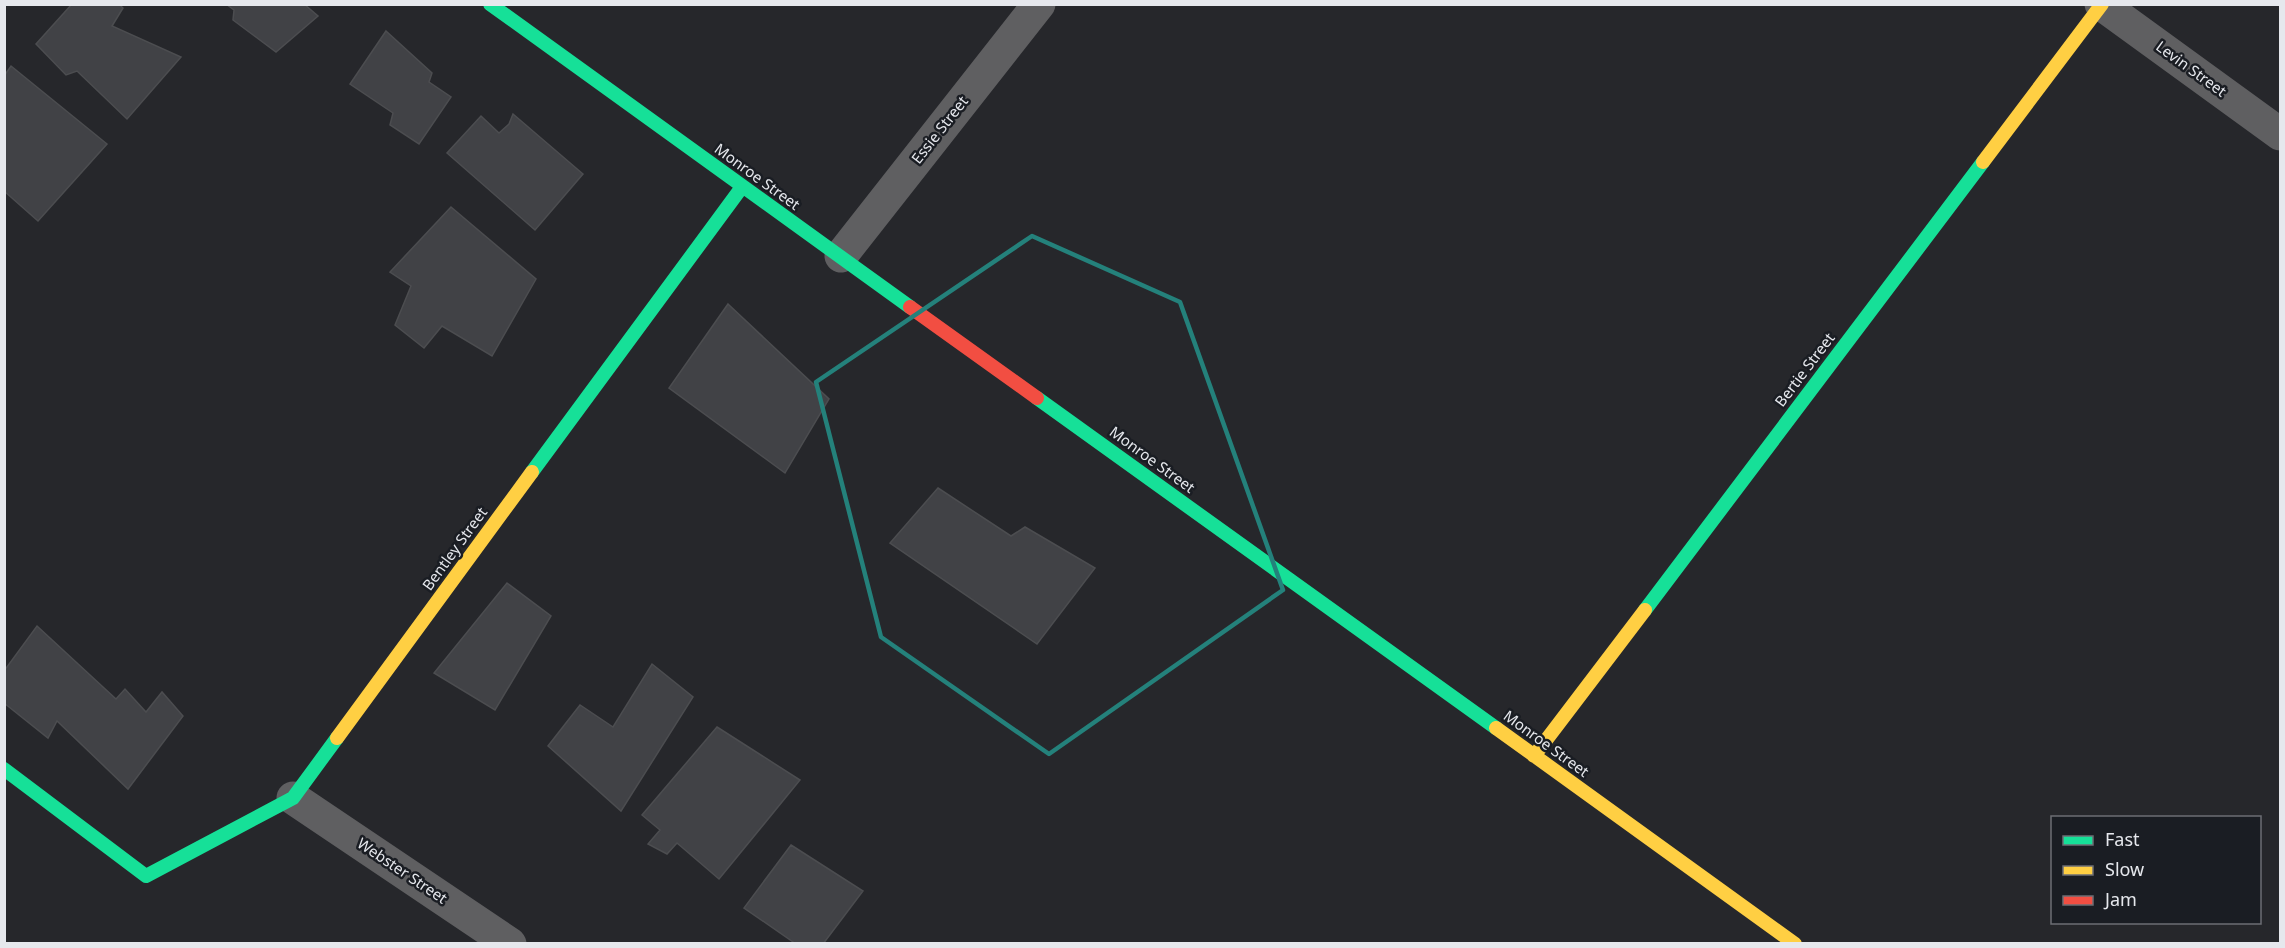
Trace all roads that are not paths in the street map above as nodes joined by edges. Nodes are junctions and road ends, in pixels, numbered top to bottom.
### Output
1 (490, 4) edge
2 (1039, 4) edge
3 (2102, 5) edge
4 (2280, 134) edge
5 (742, 187) junction
6 (841, 256) junction
7 (1534, 756) junction
8 (4, 769) edge
9 (293, 798) junction
10 (510, 944) edge
11 (1795, 944) edge

1 - 5 street, Monroe Street
2 - 6 street, Essie Street
3 - 4 street, Levin Street
3 - 7 street, Bertie Street
5 - 6 street, Monroe Street
5 - 9 street, Bentley Street
6 - 7 street, Monroe Street
7 - 11 street, Monroe Street
8 - 9 street, Bentley Street
9 - 10 street, Webster Street

